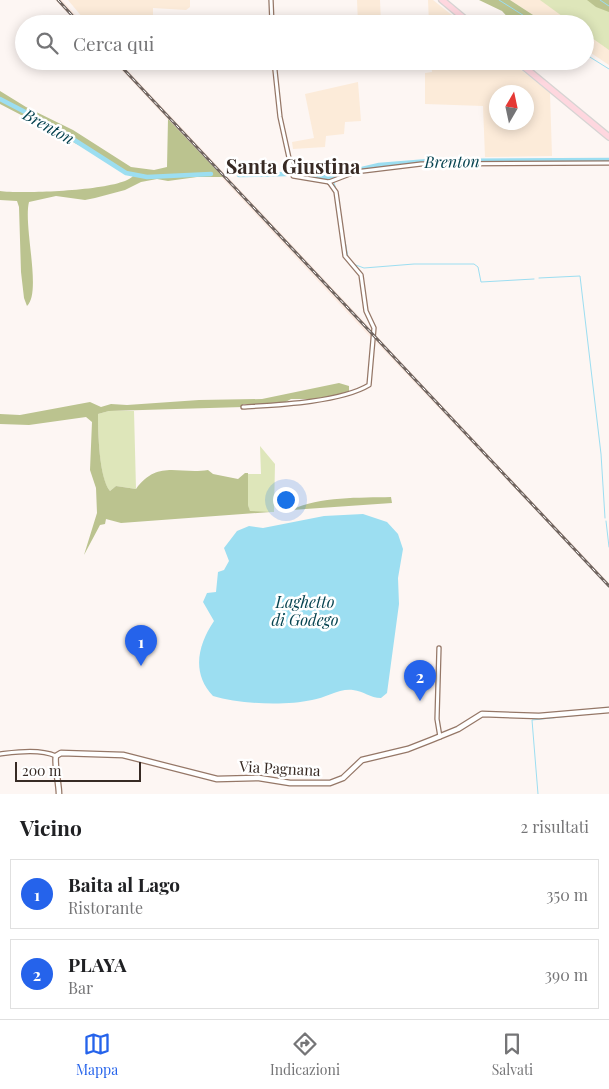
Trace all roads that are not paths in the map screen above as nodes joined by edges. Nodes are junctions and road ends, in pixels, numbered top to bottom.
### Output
1 (270, 0) edge
2 (442, 0) edge
3 (271, 15) edge
4 (460, 15) edge
5 (275, 70) edge
6 (528, 70) edge
7 (609, 137) edge
8 (609, 163) edge
9 (330, 181) junction
10 (243, 407) dead end
11 (439, 648) dead end
12 (609, 710) edge
13 (440, 737) junction
14 (0, 754) edge
15 (56, 756) junction
16 (59, 794) edge

1 - 3 street
2 - 4 main road
5 - 9 street
6 - 7 main road
8 - 9 street
9 - 10 street
11 - 13 street
12 - 13 street, Via Pagnana
13 - 15 street, Via Pagnana
14 - 15 street, Via Pagnana
15 - 16 street

